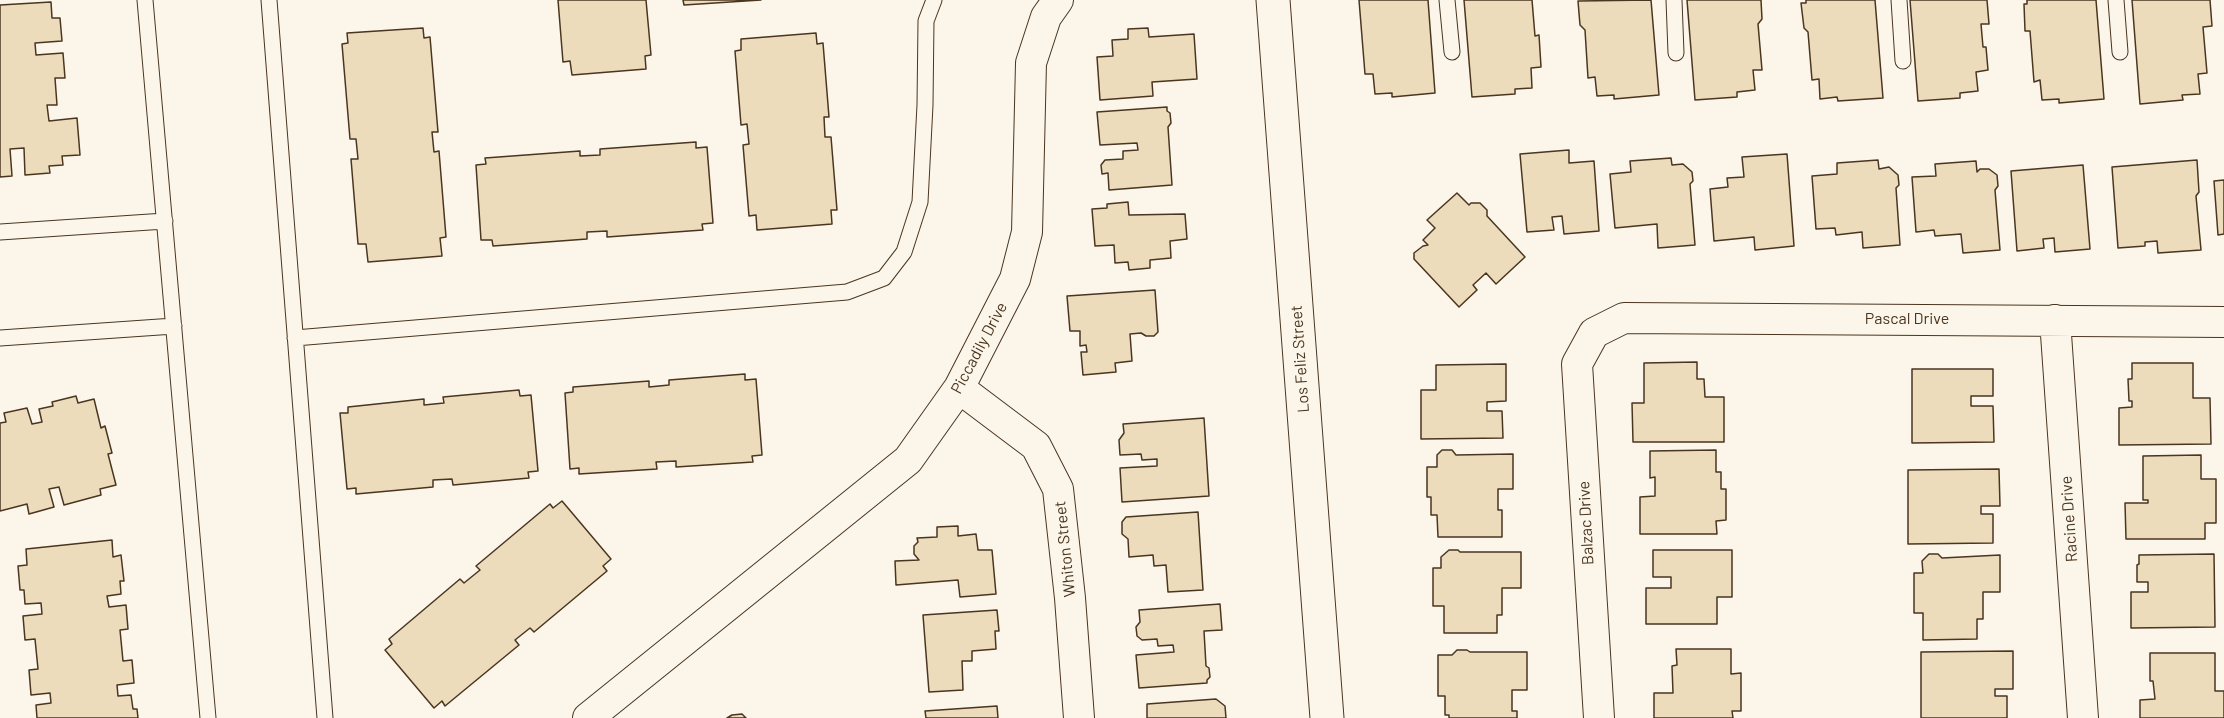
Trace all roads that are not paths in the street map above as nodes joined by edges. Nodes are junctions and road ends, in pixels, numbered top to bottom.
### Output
1 (145, 0) edge
2 (269, 0) edge
3 (934, 0) edge
4 (1058, 0) edge
5 (1273, 0) edge
6 (1447, 0) edge
7 (1674, 0) edge
8 (1899, 0) edge
9 (2116, 0) edge
10 (1452, 52) dead end
11 (2120, 52) dead end
12 (1676, 53) dead end
13 (1903, 61) dead end
14 (165, 222) junction
15 (0, 232) edge
16 (2055, 320) junction
17 (2224, 322) edge
18 (174, 326) junction
19 (1594, 333) joint
20 (0, 338) edge
21 (295, 338) junction
22 (959, 388) junction
23 (624, 689) junction
24 (208, 718) edge
25 (325, 718) edge
26 (588, 718) edge
27 (627, 718) edge
28 (1079, 718) edge
29 (1327, 718) edge
30 (1599, 718) edge
31 (2083, 718) edge

1 - 14 lane
2 - 21 lane
3 - 21 lane
4 - 22 street, Piccadily Drive
5 - 29 street, Los Feliz Street
6 - 10 lane
7 - 12 lane
8 - 13 lane
9 - 11 lane
14 - 15 lane
14 - 18 lane
16 - 17 street, Pascal Drive
16 - 19 street, Pascal Drive
16 - 31 street, Racine Drive
18 - 20 lane
18 - 24 lane
19 - 30 street, Balzac Drive
21 - 25 lane
22 - 23 street, Piccadily Drive
22 - 28 street, Whiton Street
23 - 26 street, Piccadily Drive
23 - 27 street

